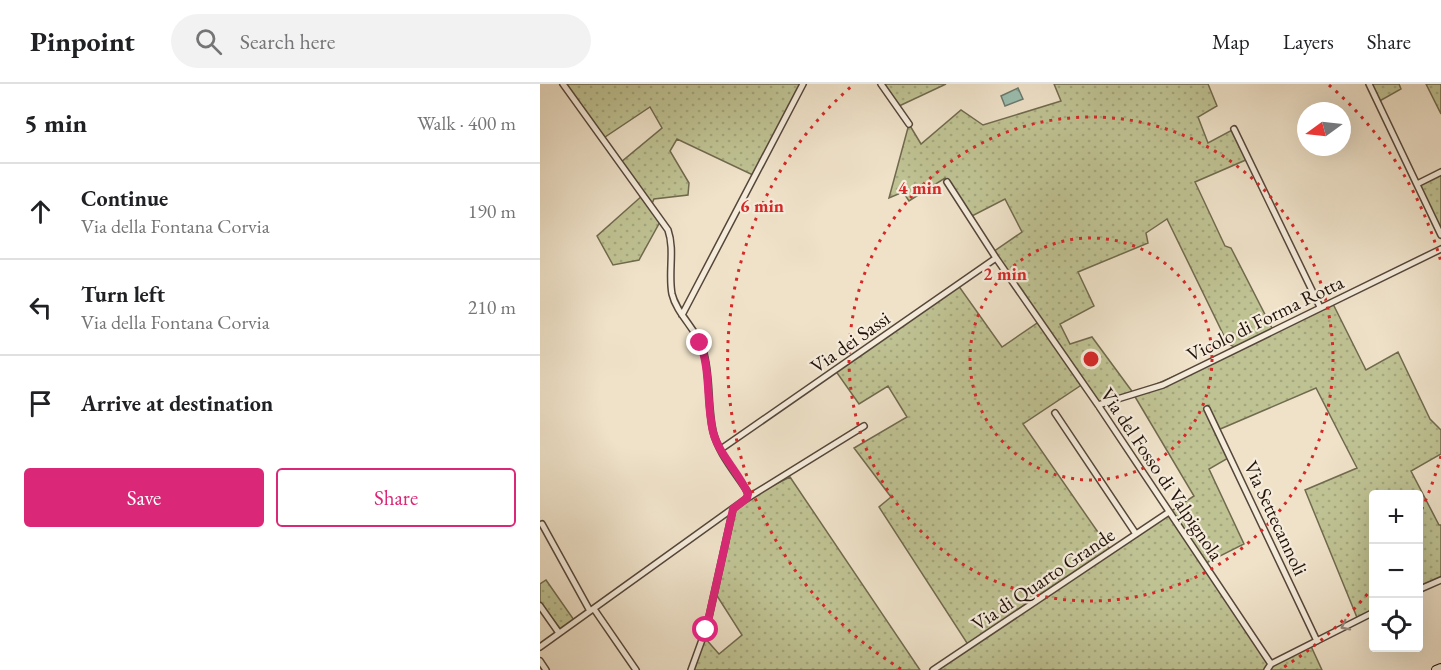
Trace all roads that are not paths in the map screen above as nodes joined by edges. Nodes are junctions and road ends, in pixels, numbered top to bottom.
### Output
1 (564, 84) edge
2 (803, 84) edge
3 (881, 84) edge
4 (1369, 84) edge
5 (909, 124) dead end
6 (1234, 129) dead end
7 (1441, 172) edge
8 (947, 182) dead end
9 (1416, 184) junction
10 (1441, 235) edge
11 (1441, 249) edge
12 (996, 258) junction
13 (1320, 308) junction
14 (682, 315) junction
15 (1098, 405) junction
16 (1207, 409) dead end
17 (1055, 413) dead end
18 (864, 426) dead end
19 (721, 450) junction
20 (746, 499) junction
21 (733, 509) junction
22 (1170, 512) junction
23 (542, 524) dead end
24 (1136, 534) junction
25 (1441, 580) edge
26 (1423, 588) edge
27 (540, 606) edge
28 (592, 610) junction
29 (1369, 615) edge
30 (560, 633) junction
31 (1317, 641) junction
32 (540, 647) edge
33 (540, 661) edge
34 (1271, 664) junction
35 (1441, 668) edge
36 (546, 670) edge
37 (636, 670) edge
38 (691, 670) edge
39 (933, 670) edge
40 (1267, 670) edge
41 (1436, 670) edge

1 - 14 street
2 - 14 street
3 - 5 street
4 - 9 street
6 - 13 street
7 - 9 street
8 - 12 street, Via del Fosso di Valpignola
9 - 10 street
11 - 13 street, Vicolo di Forma Rotta
12 - 15 street, Via del Fosso di Valpignola
12 - 19 street, Via dei Sassi
13 - 15 street, Vicolo di Forma Rotta
14 - 19 street
15 - 22 street, Via del Fosso di Valpignola
16 - 31 street, Via Settecannoli
17 - 24 street
18 - 20 street
19 - 20 street
20 - 21 street
21 - 28 street
21 - 38 street
22 - 24 street, Via di Quarto Grande
22 - 34 street, Via del Fosso di Valpignola
23 - 28 street
24 - 39 street, Via di Quarto Grande
25 - 26 street
27 - 30 street
28 - 30 street
28 - 37 street
29 -> 31 street
30 - 32 street
31 - 34 street
33 - 36 street
34 - 40 street
35 - 41 main road

